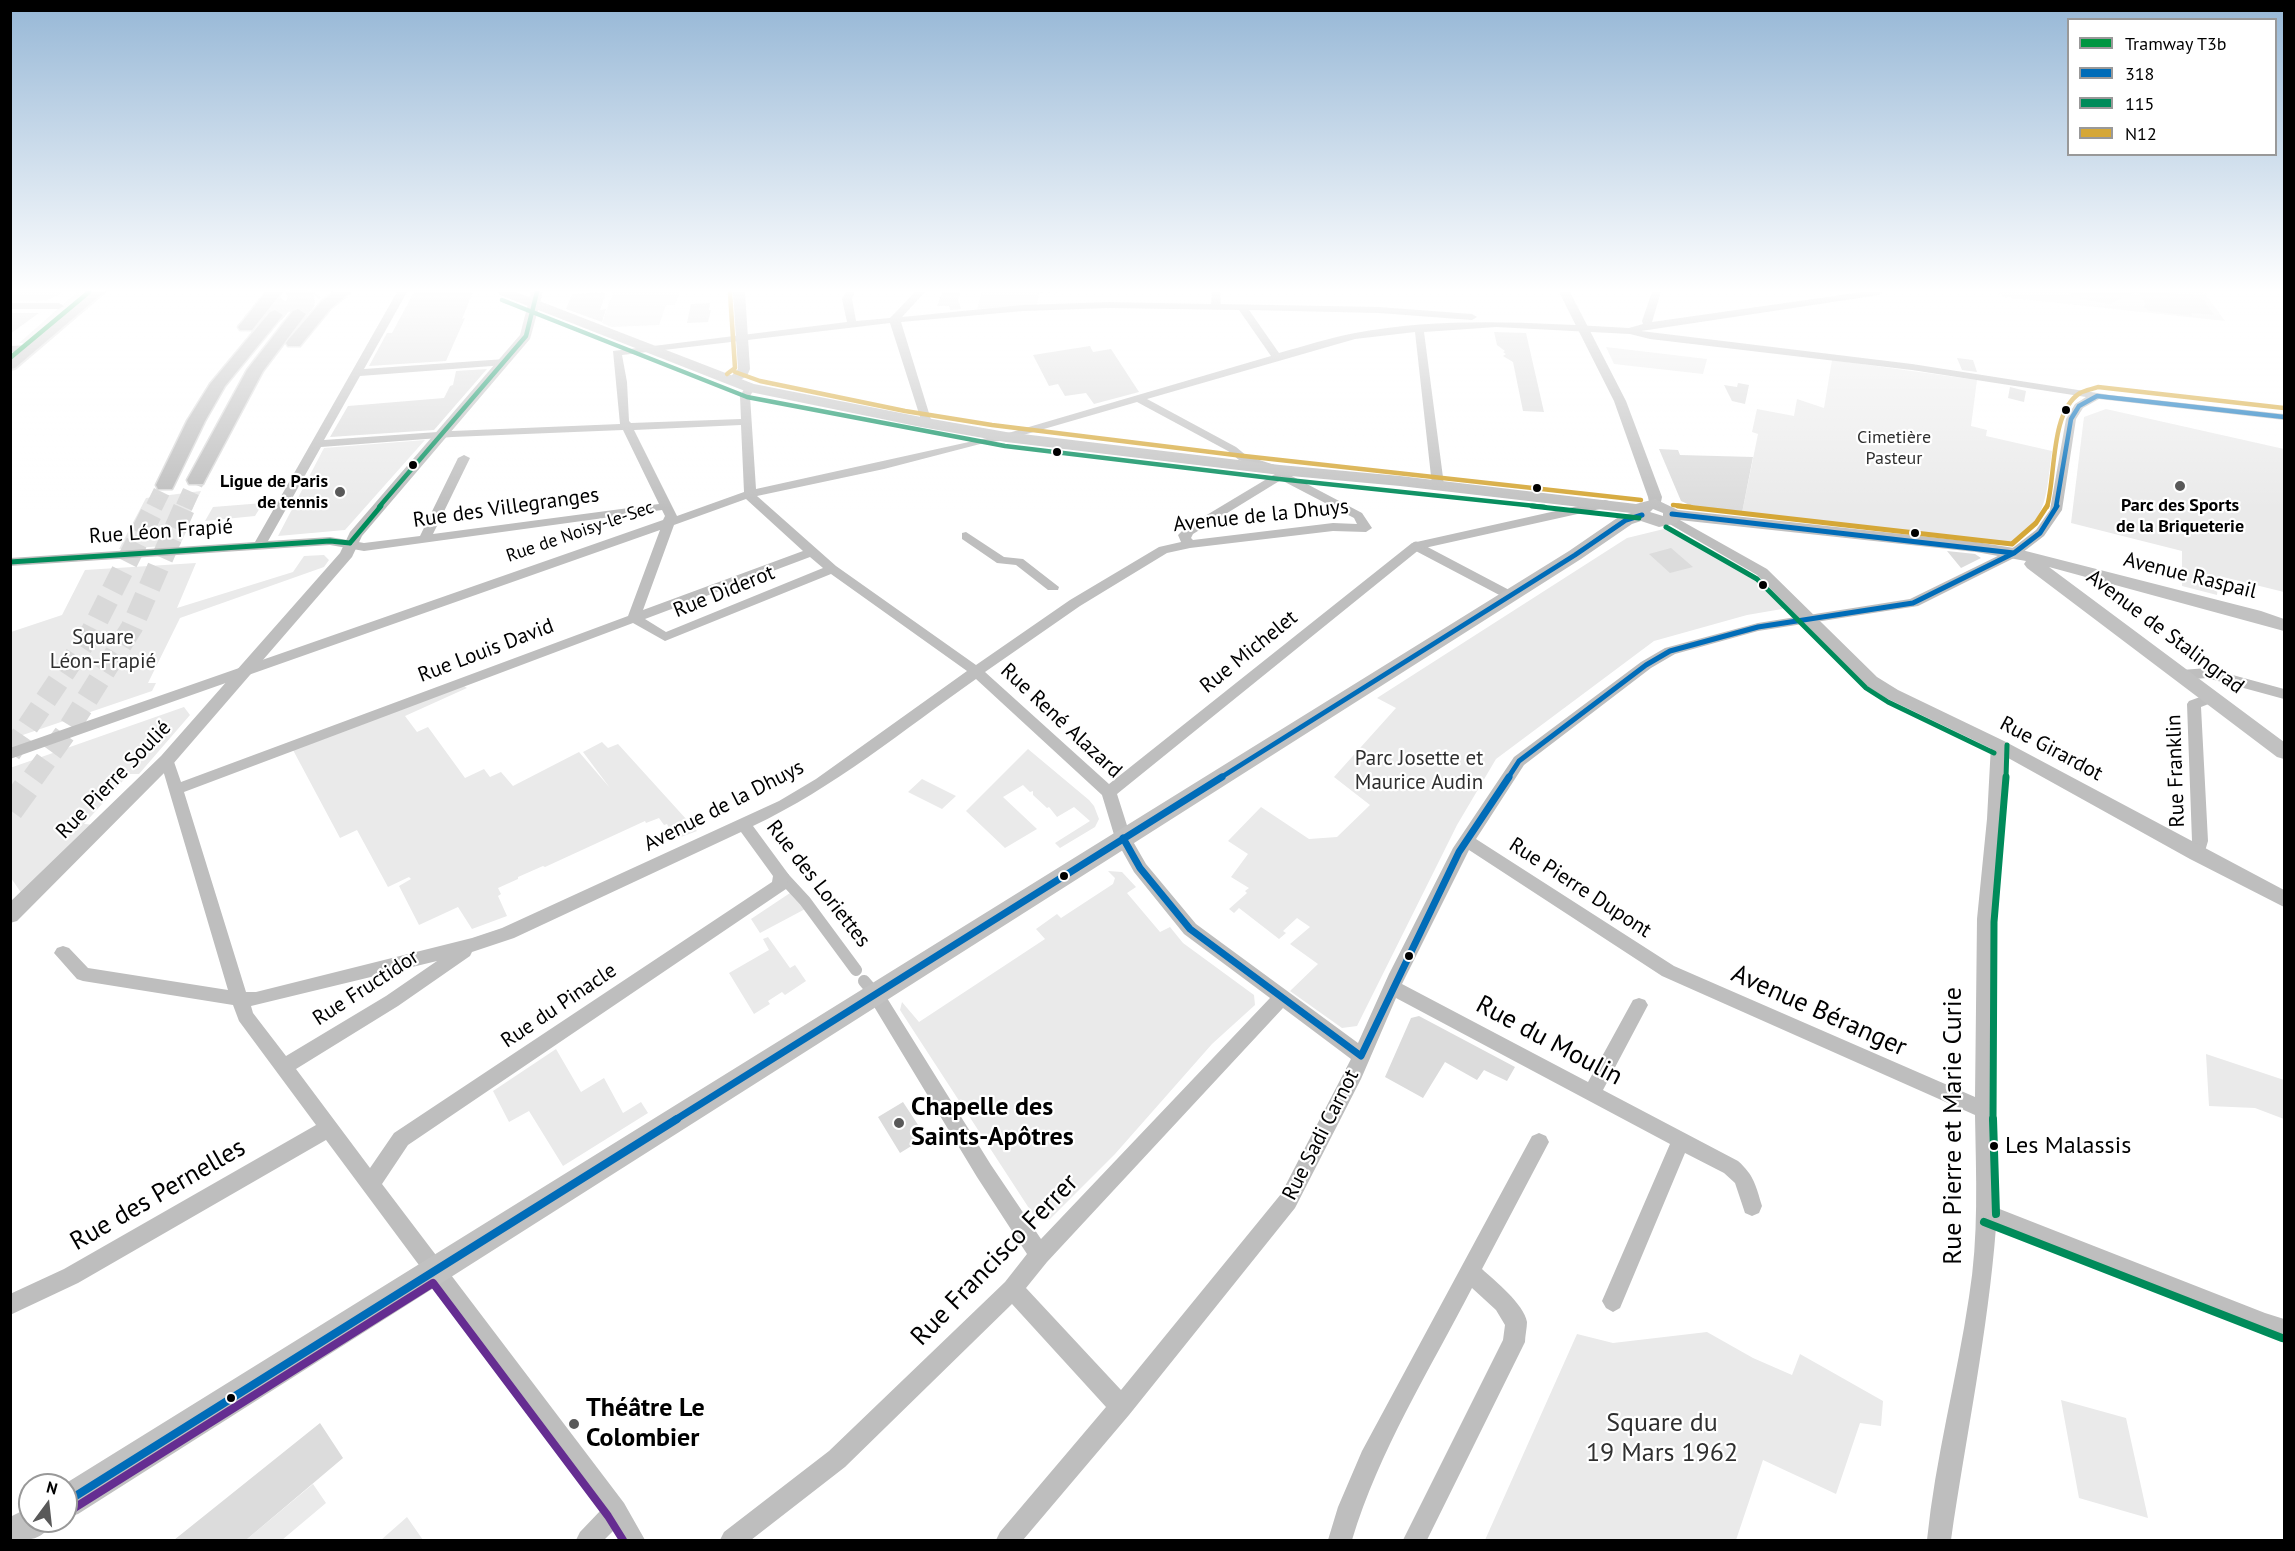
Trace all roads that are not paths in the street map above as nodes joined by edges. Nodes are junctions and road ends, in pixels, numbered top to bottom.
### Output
1 (219, 364) edge
2 (234, 364) edge
3 (259, 364) edge
4 (263, 364) edge
5 (362, 364) edge
6 (473, 364) edge
7 (503, 364) edge
8 (619, 364) edge
9 (690, 364) edge
10 (743, 364) edge
11 (908, 364) edge
12 (1251, 364) edge
13 (1423, 364) edge
14 (1601, 364) edge
15 (1889, 364) edge
16 (255, 370) junction
17 (357, 373) junction
18 (732, 381) junction
19 (218, 384) junction
20 (750, 388) junction
21 (2097, 396) junction
22 (1136, 397) junction
23 (2284, 417) edge
24 (746, 422) junction
25 (927, 423) junction
26 (625, 427) junction
27 (440, 434) junction
28 (1006, 437) junction
29 (317, 444) junction
30 (464, 458) dead end
31 (1281, 473) junction
32 (196, 480) tunnel mouth
33 (165, 485) tunnel mouth
34 (1438, 485) junction
35 (750, 494) junction
36 (1605, 504) junction
37 (666, 506) junction
38 (1646, 510) junction
39 (1672, 517) junction
40 (670, 522) junction
41 (966, 536) dead end
42 (424, 540) junction
43 (350, 543) junction
44 (1190, 544) junction
45 (260, 545) junction
46 (1416, 546) junction
47 (811, 552) junction
48 (2014, 553) junction
49 (10, 562) edge
50 (832, 569) junction
51 (1509, 595) junction
52 (1075, 603) junction
53 (634, 618) junction
54 (1811, 619) junction
55 (2284, 625) edge
56 (977, 672) junction
57 (244, 673) junction
58 (2182, 675) junction
59 (2284, 694) edge
60 (2211, 698) junction
61 (1998, 745) junction
62 (2284, 752) edge
63 (10, 754) edge
64 (167, 760) junction
65 (177, 789) junction
66 (1108, 792) junction
67 (744, 825) junction
68 (1123, 838) junction
69 (1467, 842) junction
70 (2197, 854) junction
71 (782, 875) junction
72 (2284, 899) edge
73 (10, 915) edge
74 (472, 945) junction
75 (63, 953) dead end
76 (1668, 971) joint
77 (865, 982) junction
78 (1393, 988) junction
79 (239, 999) junction
80 (1281, 999) junction
81 (1639, 1005) dead end
82 (1361, 1056) junction
83 (284, 1067) junction
84 (1591, 1094) junction
85 (1984, 1110) junction
86 (329, 1128) junction
87 (1681, 1140) junction
88 (1539, 1142) dead end
89 (370, 1185) junction
90 (1752, 1206) dead end
91 (1987, 1214) junction
92 (1040, 1254) junction
93 (435, 1271) junction
94 (1471, 1273) junction
95 (1012, 1289) junction
96 (1613, 1301) dead end
97 (10, 1305) edge
98 (2284, 1329) edge
99 (1114, 1399) dead end
100 (78, 1494) edge
101 (616, 1511) junction
102 (588, 1540) edge
103 (633, 1540) edge
104 (732, 1540) edge
105 (1008, 1540) edge
106 (1340, 1540) edge
107 (1415, 1540) edge
108 (1939, 1540) edge

1 - 19 highway
2 - 19 highway
3 - 16 highway
4 - 16 highway
5 - 17 street
6 - 17 street
7 - 27 street, Rue Pierre Soulié
8 - 26 street
9 - 18 main road
10 - 18 street
11 - 25 street
12 - 22 street, Rue de Noisy-le-Sec
13 - 34 street
14 - 38 street
15 - 21 street, Rue de Noisy-le-Sec
16 - 32 highway
17 - 29 street
18 - 20 main road
19 - 33 highway
20 - 24 street
20 - 25 main road
21 - 23 street, Rue de Noisy-le-Sec
21 - 48 street, Rue Sadi Carnot
22 - 28 street, Rue de Noisy-le-Sec
22 - 31 street
24 - 26 street
24 - 35 street
25 - 28 main road
26 - 27 street
26 - 37 street
27 - 29 street
27 - 43 street, Rue Pierre Soulié
28 - 31 main road
28 - 35 street, Rue de Noisy-le-Sec
29 - 45 street
30 - 42 street
31 - 34 main road
31 - 44 street
31 - 44 street, Avenue de la Dhuys
34 - 36 main road
35 - 40 street, Rue de Noisy-le-Sec
35 - 47 street, Rue René Alazard
36 - 38 main road
36 - 46 street
37 - 40 street
37 - 42 street, Rue des Villegranges
38 - 39 main road
38 - 51 main road
39 - 48 main road, Avenue Raspail
39 - 54 street, Rue Girardot
40 - 53 street
40 - 57 street, Rue de Noisy-le-Sec
41 - 52 street
42 - 43 street, Rue des Villegranges
43 - 45 street, Rue Léon Frapié
43 - 57 street, Rue Pierre Soulié
44 - 52 street, Avenue de la Dhuys
45 - 49 street, Rue Léon Frapié
46 - 51 street
46 - 66 street, Rue Michelet
47 - 50 street, Rue René Alazard
47 - 53 street, Rue Louis David
48 - 54 street, Rue Sadi Carnot
48 - 55 main road, Avenue Raspail
48 - 58 main road, Avenue de Stalingrad
50 - 53 street, Rue Diderot
50 - 56 street, Rue René Alazard
51 - 68 main road
52 - 56 street, Avenue de la Dhuys
53 - 65 street, Rue Louis David
54 - 61 street, Rue Girardot
54 - 69 street, Rue Sadi Carnot
56 - 66 street, Rue René Alazard
56 - 67 street, Avenue de la Dhuys
57 - 63 street, Rue de Noisy-le-Sec
57 - 64 street, Rue Pierre Soulié
58 - 59 street
58 - 60 main road, Avenue de Stalingrad
60 - 62 main road, Avenue de Stalingrad
60 - 70 street, Rue Franklin
61 - 70 street, Rue Girardot
61 - 85 street, Rue Pierre et Marie Curie
64 - 65 street
64 - 73 street, Rue Pierre Soulié
65 - 79 street
66 - 68 street, Rue René Alazard
67 - 71 street, Rue des Loriettes
67 - 74 street, Avenue de la Dhuys
68 - 77 main road
68 - 80 street, Rue René Alazard
69 - 76 street, Rue Pierre Dupont
69 - 78 street, Rue Sadi Carnot
70 - 72 street, Rue Girardot
71 - 77 street, Rue des Loriettes
71 - 89 street, Rue du Pinacle
74 - 79 street, Avenue de la Dhuys
74 - 83 street, Rue Fructidor
75 - 79 street, Avenue de la Dhuys
76 - 85 street, Avenue Béranger
77 - 92 street, Rue des Loriettes
77 - 93 main road
78 - 82 street, Rue Sadi Carnot
78 - 84 street, Rue du Moulin
79 - 83 street
80 - 82 street, Rue René Alazard
80 - 92 street, Rue Francisco Ferrer
81 - 84 street
82 - 105 street, Rue Sadi Carnot
83 - 86 street
84 - 87 street, Rue du Moulin
85 - 91 street, Rue Pierre et Marie Curie
86 - 89 street
86 - 97 street, Rue des Pernelles
87 - 90 street, Rue du Moulin
87 - 96 street
88 - 94 street
89 - 93 street
91 - 98 street
91 - 108 street, Rue Pierre et Marie Curie
92 - 95 street, Rue Francisco Ferrer
93 - 100 main road
93 - 101 street
94 - 106 street
94 - 107 street
95 - 99 street
95 - 104 street, Rue Francisco Ferrer
101 - 102 street
101 - 103 street

